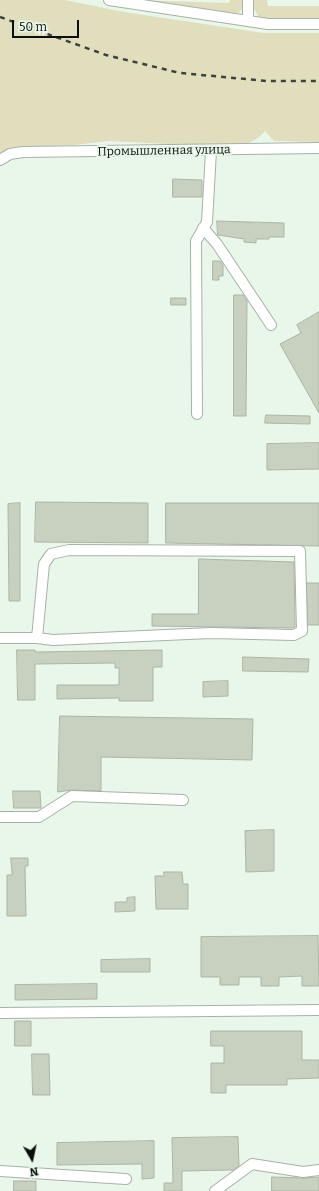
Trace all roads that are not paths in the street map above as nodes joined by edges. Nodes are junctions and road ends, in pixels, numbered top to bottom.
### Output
1 (109, 0) edge
2 (248, 0) edge
3 (248, 21) junction
4 (319, 24) edge
5 (319, 148) edge
6 (211, 150) junction
7 (0, 160) edge
8 (203, 228) junction
9 (271, 325) dead end
10 (197, 414) dead end
11 (0, 638) edge
12 (37, 638) junction
13 (183, 800) dead end
14 (0, 817) edge
15 (319, 1010) edge
16 (0, 1013) edge
17 (319, 1170) edge
18 (0, 1171) edge
19 (126, 1179) dead end
20 (218, 1190) edge

1 - 3 street
2 - 3 street
3 - 4 street
5 - 6 street, Промышленная улица
6 - 7 street, Промышленная улица
6 - 8 street
8 - 9 street
8 - 10 street
11 - 12 street
12 - 12 street
13 - 14 street
15 - 16 street
17 - 20 street
18 - 19 street

